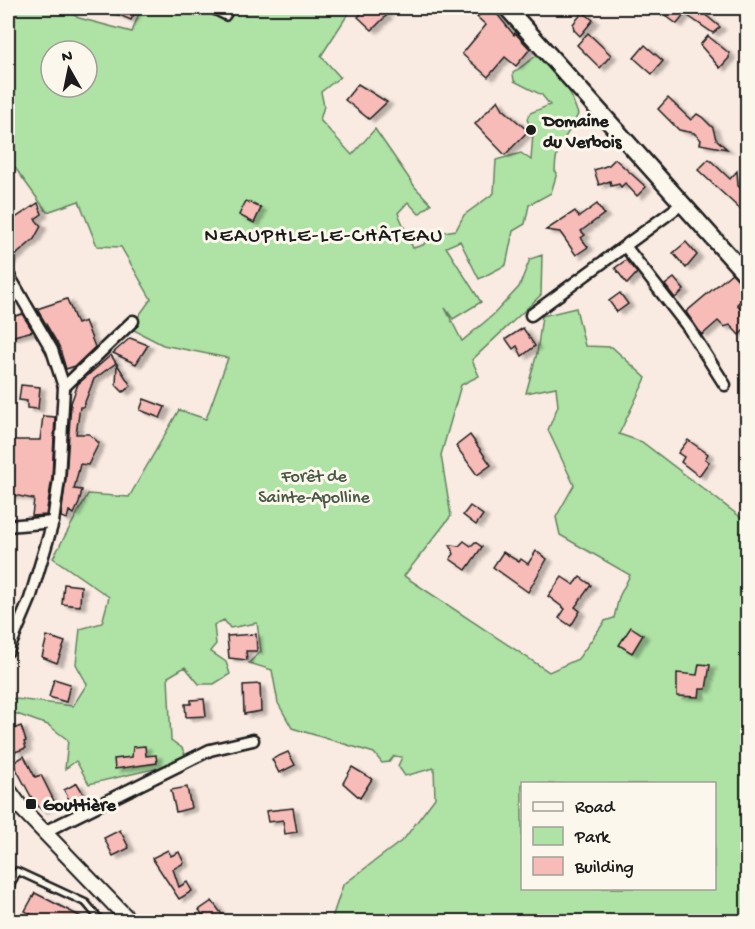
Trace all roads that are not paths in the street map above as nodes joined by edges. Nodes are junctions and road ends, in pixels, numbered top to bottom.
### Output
1 (208, 8) edge
2 (232, 8) edge
3 (507, 8) edge
4 (682, 204) junction
5 (625, 246) junction
6 (8, 274) edge
7 (747, 277) edge
8 (531, 315) dead end
9 (133, 321) dead end
10 (725, 384) dead end
11 (64, 387) junction
12 (53, 522) junction
13 (8, 526) edge
14 (8, 651) edge
15 (253, 740) dead end
16 (8, 789) edge
17 (46, 831) junction
18 (8, 892) edge
19 (102, 921) edge
20 (131, 921) edge

1 - 2 lane
3 - 4 main road
4 - 5 street
4 - 7 main road
5 - 8 street
5 - 10 street
6 - 11 street
9 - 11 street
11 - 12 street
12 - 13 street
12 - 14 street
15 - 17 street
16 - 17 street
17 - 20 street
18 - 19 lane

